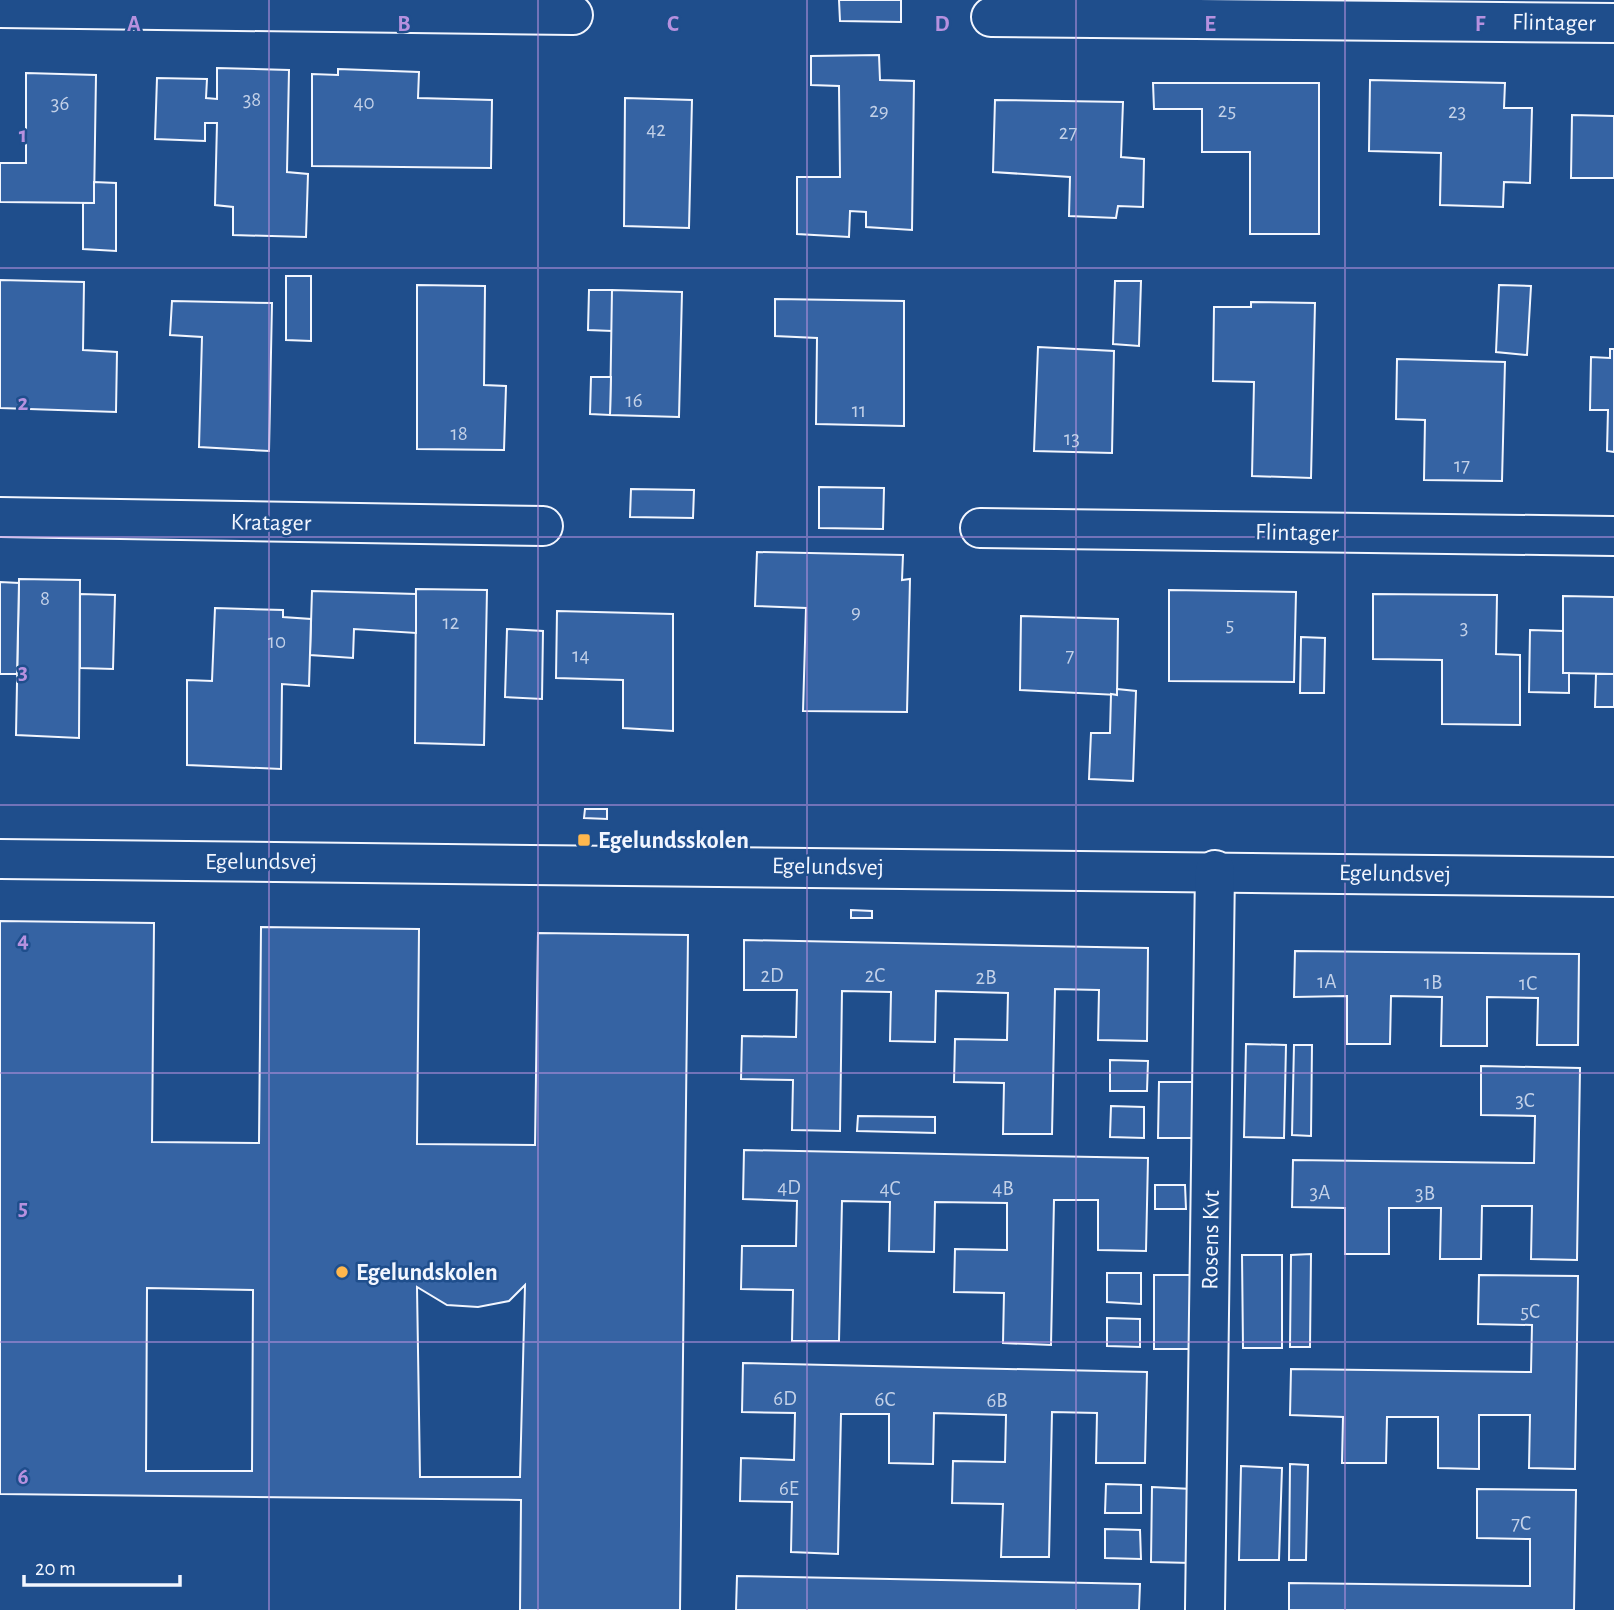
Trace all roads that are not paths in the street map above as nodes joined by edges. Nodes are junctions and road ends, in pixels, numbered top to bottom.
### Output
1 (0, 8) edge
2 (573, 15) dead end
3 (990, 17) dead end
4 (1614, 23) edge
5 (0, 517) edge
6 (543, 526) dead end
7 (980, 528) dead end
8 (1614, 536) edge
9 (0, 859) edge
10 (1216, 870) junction
11 (1614, 877) edge
12 (1205, 1610) edge

1 - 2 street
3 - 4 street, Flintager
5 - 6 street, Kratager
7 - 8 street, Flintager
9 - 10 street, Egelundsvej
10 - 11 street, Egelundsvej
10 - 12 street, Rosens Kvt

